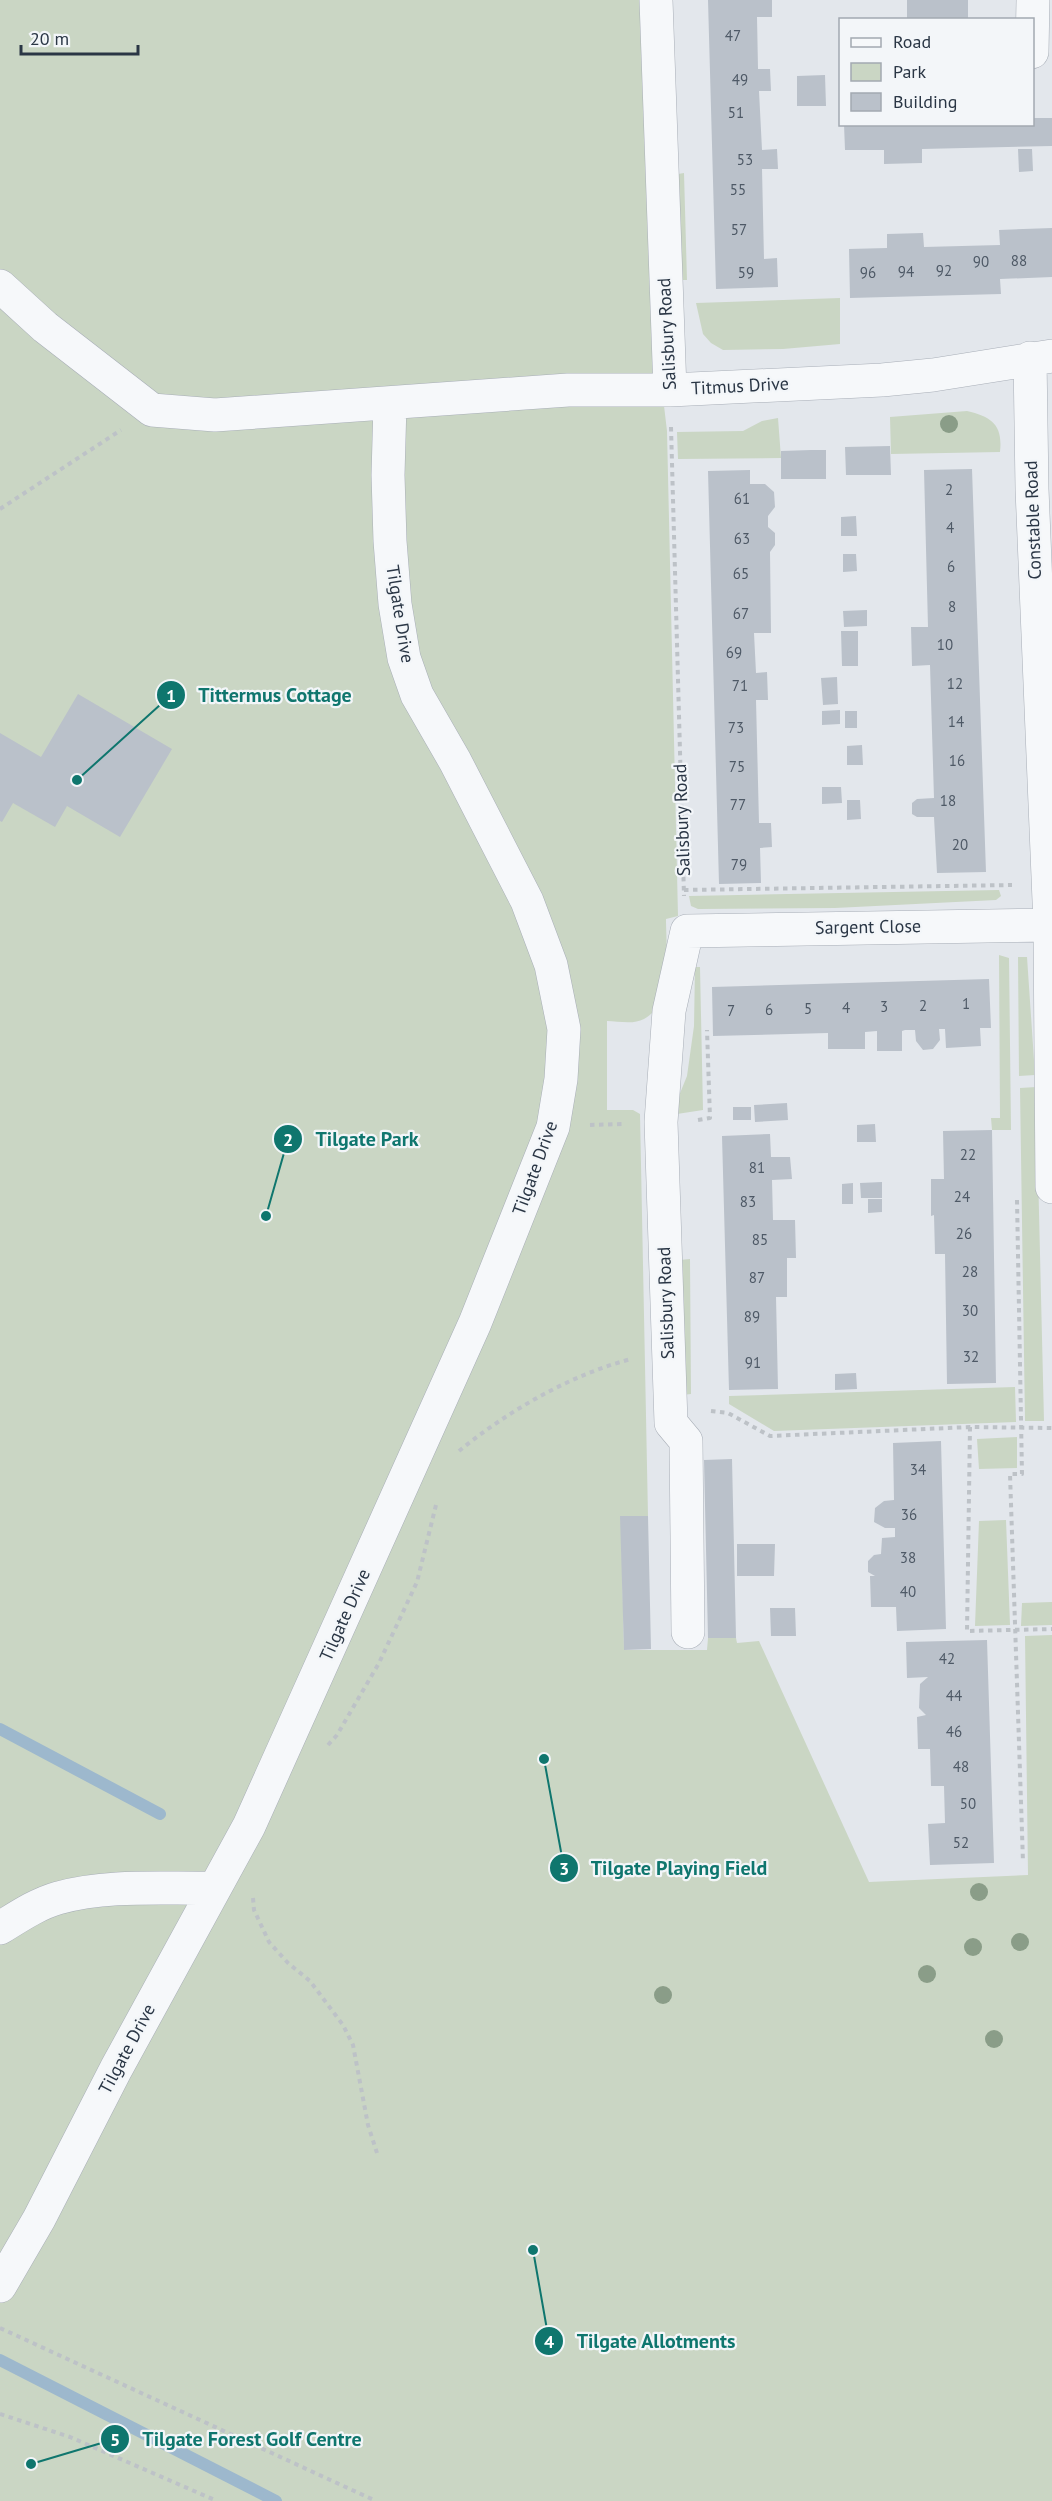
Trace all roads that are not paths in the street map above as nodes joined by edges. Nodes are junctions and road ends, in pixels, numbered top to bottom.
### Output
1 (656, 0) edge
2 (1033, 0) edge
3 (1033, 18) edge
4 (0, 286) edge
5 (1041, 357) edge
6 (670, 390) junction
7 (390, 404) junction
8 (1050, 925) junction
9 (687, 931) joint
10 (1051, 1141) edge
11 (1052, 1186) edge
12 (688, 1632) dead end
13 (215, 1888) junction
14 (0, 1928) edge
15 (1, 2283) edge

1 - 6 street, Salisbury Road
2 - 3 street
4 - 7 street
5 - 6 street, Titmus Drive
5 - 8 street, Constable Road
6 - 7 street, Titmus Drive
7 - 13 street, Tilgate Drive
8 - 9 street, Sargent Close
8 - 10 street, Constable Road
9 - 12 street, Salisbury Road
10 - 11 street, Constable Road
13 - 14 street
13 - 15 street, Tilgate Drive

